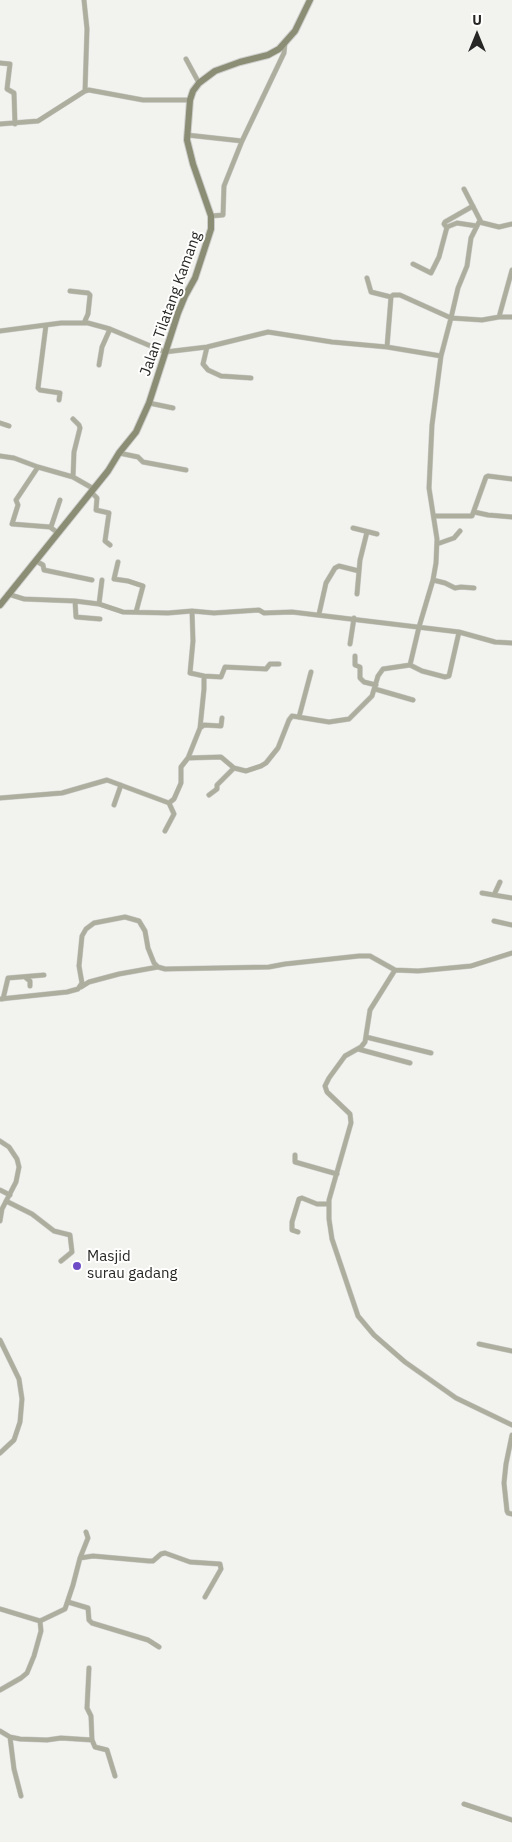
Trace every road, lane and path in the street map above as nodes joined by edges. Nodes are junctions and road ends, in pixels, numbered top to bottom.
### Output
1 (84, 0) edge
2 (310, 0) edge
3 (285, 43) junction
4 (186, 59) dead end
5 (0, 62) edge
6 (199, 83) junction
7 (84, 91) junction
8 (190, 100) junction
9 (0, 124) edge
10 (15, 124) junction
11 (187, 135) junction
12 (242, 141) junction
13 (464, 189) dead end
14 (473, 206) junction
15 (211, 216) junction
16 (481, 222) junction
17 (512, 224) edge
18 (477, 226) junction
19 (447, 228) junction
20 (413, 264) dead end
21 (512, 270) edge
22 (367, 278) dead end
23 (70, 291) dead end
24 (391, 297) junction
25 (499, 316) junction
26 (512, 317) edge
27 (451, 318) junction
28 (84, 323) junction
29 (46, 325) junction
30 (110, 329) junction
31 (0, 332) edge
32 (207, 347) junction
33 (387, 347) junction
34 (165, 352) junction
35 (441, 356) junction
36 (99, 365) dead end
37 (251, 378) dead end
38 (59, 400) dead end
39 (149, 403) junction
40 (173, 408) dead end
41 (74, 419) dead end
42 (0, 424) edge
43 (10, 426) dead end
44 (119, 453) junction
45 (0, 456) edge
46 (38, 467) junction
47 (186, 470) dead end
48 (73, 477) junction
49 (512, 479) edge
50 (93, 490) junction
51 (60, 500) dead end
52 (474, 512) junction
53 (435, 516) junction
54 (512, 517) edge
55 (51, 527) junction
56 (353, 528) dead end
57 (460, 531) dead end
58 (367, 532) junction
59 (58, 533) junction
60 (377, 534) dead end
61 (437, 544) junction
62 (110, 546) dead end
63 (36, 561) junction
64 (118, 562) dead end
65 (360, 571) junction
66 (92, 580) dead end
67 (102, 580) dead end
68 (433, 580) junction
69 (474, 588) dead end
70 (8, 594) junction
71 (357, 594) dead end
72 (74, 601) junction
73 (99, 604) junction
74 (0, 605) edge
75 (192, 611) junction
76 (136, 612) junction
77 (319, 614) junction
78 (354, 618) junction
79 (100, 619) dead end
80 (418, 627) junction
81 (459, 632) junction
82 (512, 643) edge
83 (350, 644) dead end
84 (355, 656) dead end
85 (280, 664) dead end
86 (410, 665) junction
87 (311, 672) dead end
88 (204, 676) junction
89 (375, 687) junction
90 (413, 700) dead end
91 (299, 717) junction
92 (222, 718) dead end
93 (200, 728) junction
94 (188, 758) junction
95 (234, 768) junction
96 (121, 785) junction
97 (209, 795) dead end
98 (0, 798) edge
99 (169, 803) junction
100 (114, 805) dead end
101 (165, 831) dead end
102 (500, 882) dead end
103 (482, 893) dead end
104 (494, 895) junction
105 (512, 898) edge
106 (494, 921) dead end
107 (512, 924) edge
108 (512, 952) edge
109 (158, 967) junction
110 (395, 970) junction
111 (44, 975) dead end
112 (25, 977) junction
113 (30, 986) dead end
114 (78, 989) junction
115 (1, 999) edge
116 (366, 1037) junction
117 (358, 1049) junction
118 (431, 1053) dead end
119 (410, 1063) dead end
120 (0, 1141) edge
121 (295, 1155) dead end
122 (337, 1174) junction
123 (0, 1190) edge
124 (10, 1195) junction
125 (6, 1201) junction
126 (329, 1204) junction
127 (0, 1221) edge
128 (298, 1232) dead end
129 (61, 1261) dead end
130 (0, 1340) edge
131 (479, 1344) dead end
132 (512, 1351) edge
133 (512, 1424) edge
134 (512, 1435) edge
135 (0, 1453) edge
136 (512, 1514) edge
137 (86, 1532) dead end
138 (80, 1558) junction
139 (205, 1597) dead end
140 (68, 1602) junction
141 (0, 1609) edge
142 (40, 1621) junction
143 (160, 1647) dead end
144 (89, 1668) dead end
145 (0, 1690) edge
146 (0, 1732) edge
147 (10, 1737) junction
148 (92, 1740) junction
149 (115, 1776) dead end
150 (21, 1796) dead end
151 (464, 1804) dead end
152 (512, 1820) edge

1 - 7 street
2 - 3 street, Jalan Tilatang Kamang
3 - 6 street, Jalan Tilatang Kamang
3 - 12 street
4 - 6 street
5 - 10 street
6 - 8 street, Jalan Tilatang Kamang
7 - 8 street
7 - 10 street
8 - 11 street, Jalan Tilatang Kamang
9 - 10 street
11 - 12 street
11 - 15 street, Jalan Tilatang Kamang
12 - 15 street
13 - 14 street
14 - 16 street
14 - 19 street
15 - 34 street, Jalan Tilatang Kamang
16 - 17 street
16 - 18 street
18 - 19 street
18 - 27 street
19 - 20 street
21 - 25 street
22 - 24 street
23 - 28 street
24 - 27 street
24 - 33 street
25 - 26 street
25 - 27 street
27 - 35 street
28 - 29 street
28 - 30 street
29 - 31 street
29 - 38 street
30 - 34 street
30 - 36 street
32 - 33 street
32 - 34 street
32 - 37 street
33 - 35 street
34 - 39 street, Jalan Tilatang Kamang
35 - 53 street
39 - 40 street
39 - 44 street, Jalan Tilatang Kamang
41 - 48 street
42 - 43 street
44 - 47 street
44 - 50 street, Jalan Tilatang Kamang
45 - 46 street
46 - 48 street
46 - 55 street
48 - 50 street
49 - 52 street
50 - 59 street, Jalan Tilatang Kamang
50 - 62 street
51 - 55 street
52 - 53 street
52 - 54 street
53 - 61 street
55 - 59 street
56 - 58 street
57 - 61 street
58 - 60 street
58 - 65 street
59 - 63 street, Jalan Tilatang Kamang
61 - 68 street
63 - 66 street
63 - 70 street, Jalan Tilatang Kamang
64 - 76 street
65 - 71 street
65 - 77 street
67 - 73 street
68 - 69 street
68 - 80 street
70 - 72 street
70 - 74 street, Jalan Tilatang Kamang
72 - 73 street
72 - 79 street
73 - 76 street
75 - 76 street
75 - 77 street
75 - 88 street
77 - 78 street
78 - 80 street
78 - 83 street
80 - 81 street
80 - 86 street
81 - 82 street
81 - 86 street
84 - 89 street
85 - 88 street
86 - 89 street
87 - 91 street
88 - 93 street
89 - 90 street
89 - 91 street
91 - 95 street
92 - 93 street
93 - 94 street
94 - 95 street
94 - 99 street
95 - 97 street
96 - 98 street
96 - 99 street
96 - 100 street
99 - 101 street
102 - 104 street
103 - 104 street
104 - 105 street
106 - 107 street
108 - 110 street
109 - 110 street
109 - 114 street
109 - 114 street
110 - 116 street
111 - 112 street
112 - 113 street
112 - 115 street
114 - 115 street
116 - 117 street
116 - 118 street
117 - 119 street
117 - 122 street
120 - 124 street
121 - 122 street
122 - 126 street
123 - 124 street
124 - 125 street
125 - 127 street
125 - 129 street
126 - 128 street
126 - 133 street
130 - 135 street
131 - 132 street
134 - 136 street
137 - 138 street
138 - 139 street
138 - 140 street
140 - 142 street
140 - 143 street
141 - 142 street
142 - 145 street
144 - 148 street
146 - 147 street
147 - 148 street
147 - 150 street
148 - 149 street
151 - 152 street

